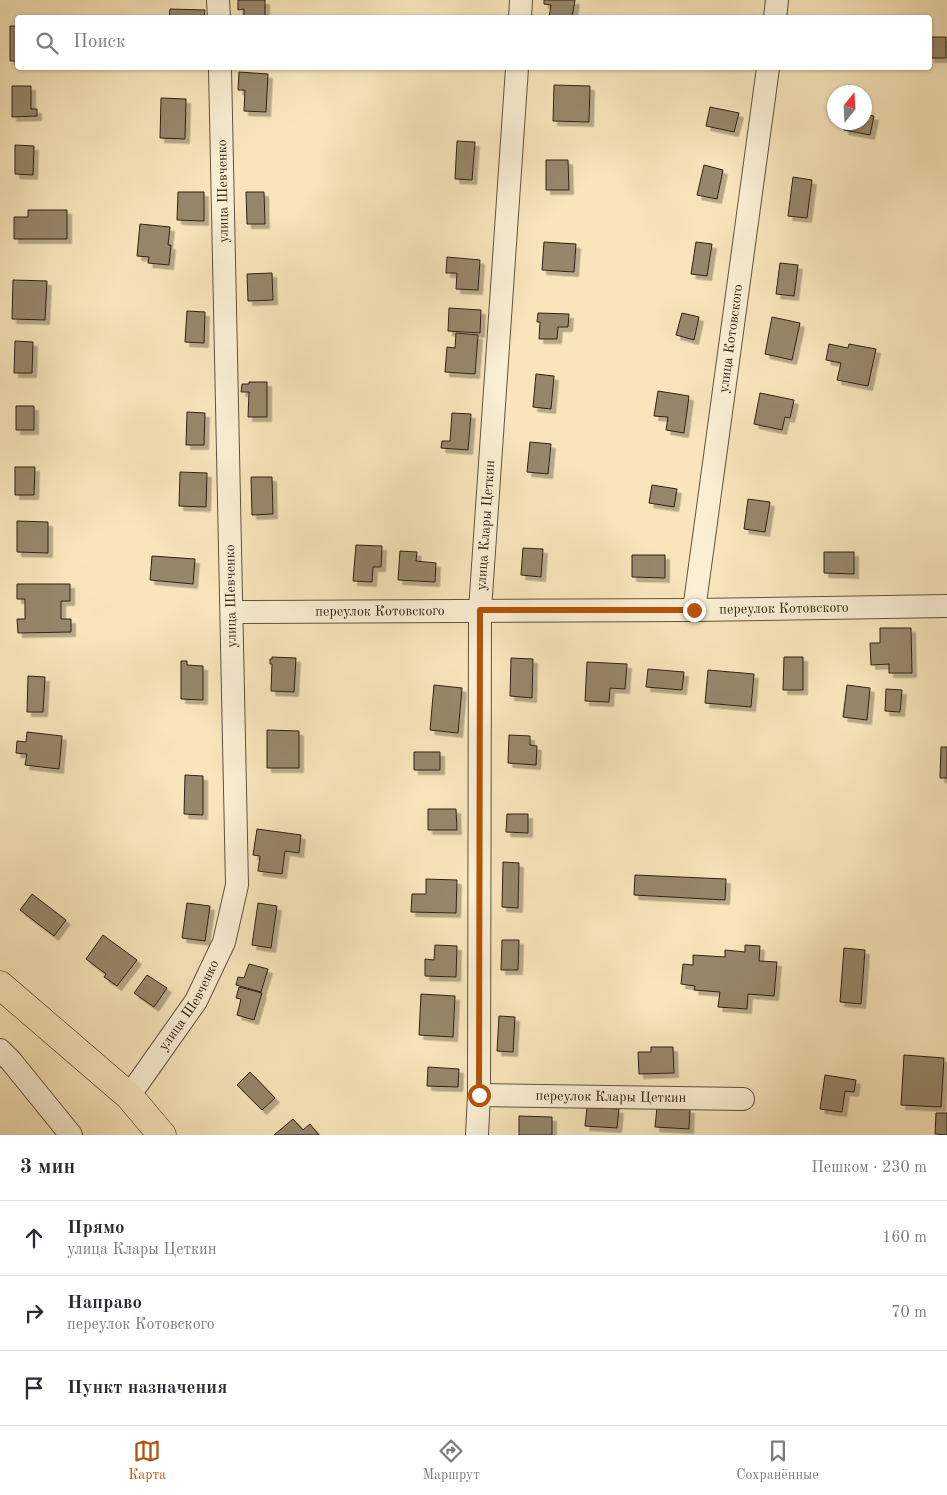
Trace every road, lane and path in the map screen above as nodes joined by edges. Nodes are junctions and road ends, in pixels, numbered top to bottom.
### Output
1 (218, 0) edge
2 (521, 0) edge
3 (777, 0) edge
4 (219, 15) edge
5 (520, 15) edge
6 (775, 15) edge
7 (220, 70) edge
8 (517, 70) edge
9 (768, 70) edge
10 (947, 606) edge
11 (480, 610) junction
12 (694, 610) junction
13 (232, 612) junction
14 (0, 985) edge
15 (0, 1050) edge
16 (479, 1095) junction
17 (130, 1096) junction
18 (743, 1099) dead end
19 (70, 1135) edge
20 (162, 1135) edge
21 (477, 1135) edge

1 - 4 street
2 - 5 street
3 - 6 street
7 - 13 street, улица Шевченко
8 - 11 street, улица Клары Цеткин
9 - 12 street, улица Котовского
10 - 12 street, переулок Котовского
11 - 12 street, переулок Котовского
11 - 13 street, переулок Котовского
11 - 16 street, улица Клары Цеткин
13 - 17 street, улица Шевченко
14 - 17 main road
15 - 19 street
16 - 18 street, переулок Клары Цеткин
16 - 21 street, улица Клары Цеткин
17 - 20 main road

